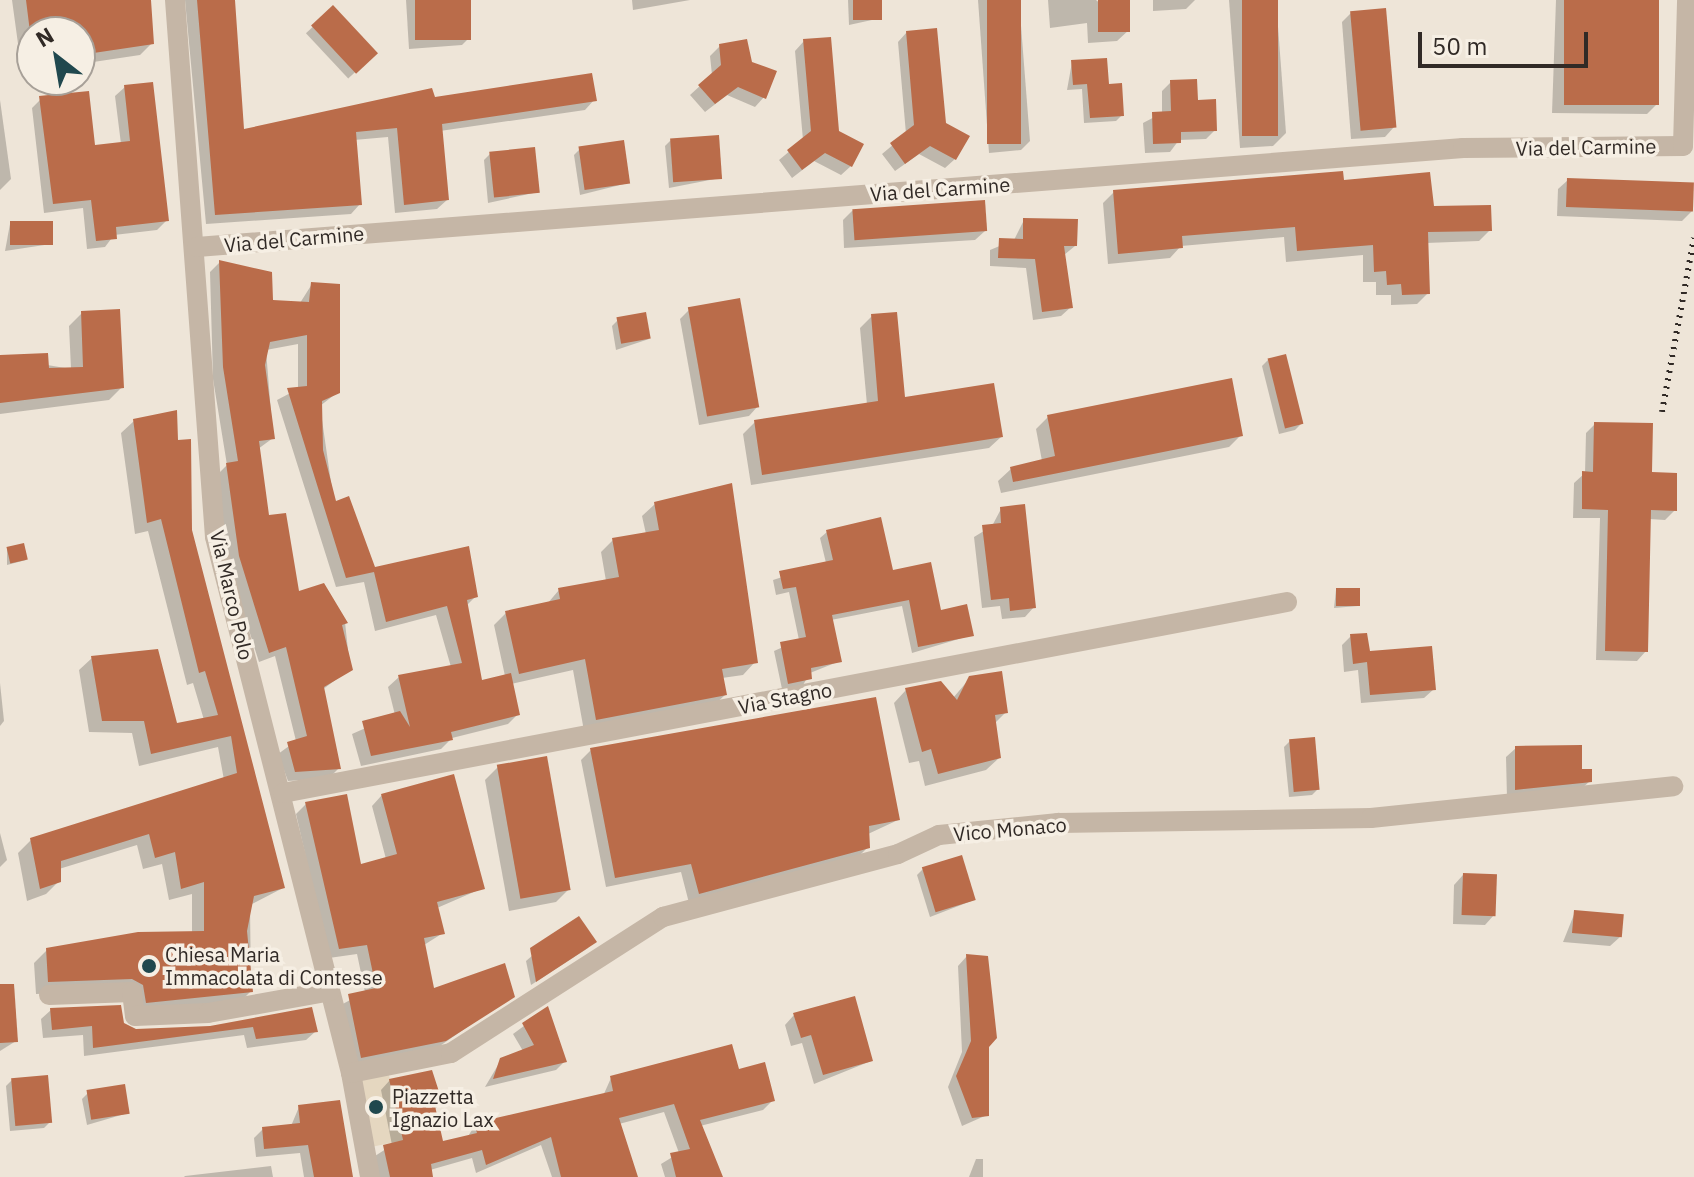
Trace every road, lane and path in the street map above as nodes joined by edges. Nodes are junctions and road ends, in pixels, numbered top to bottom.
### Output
1 (175, 0) edge
2 (1687, 0) edge
3 (197, 247) junction
4 (1287, 602) dead end
5 (1673, 786) dead end
6 (283, 793) junction
7 (330, 991) junction
8 (49, 995) dead end
9 (351, 1073) junction
10 (370, 1177) edge

1 - 3 street, Via Marco Polo
2 - 3 street, Via del Carmine
3 - 6 street, Via Marco Polo
4 - 6 street, Via Stagno
5 - 9 street, Vico Monaco
6 - 7 street, Via Marco Polo
7 - 8 street
7 - 9 street, Via Marco Polo
9 - 10 street, Via Marco Polo

